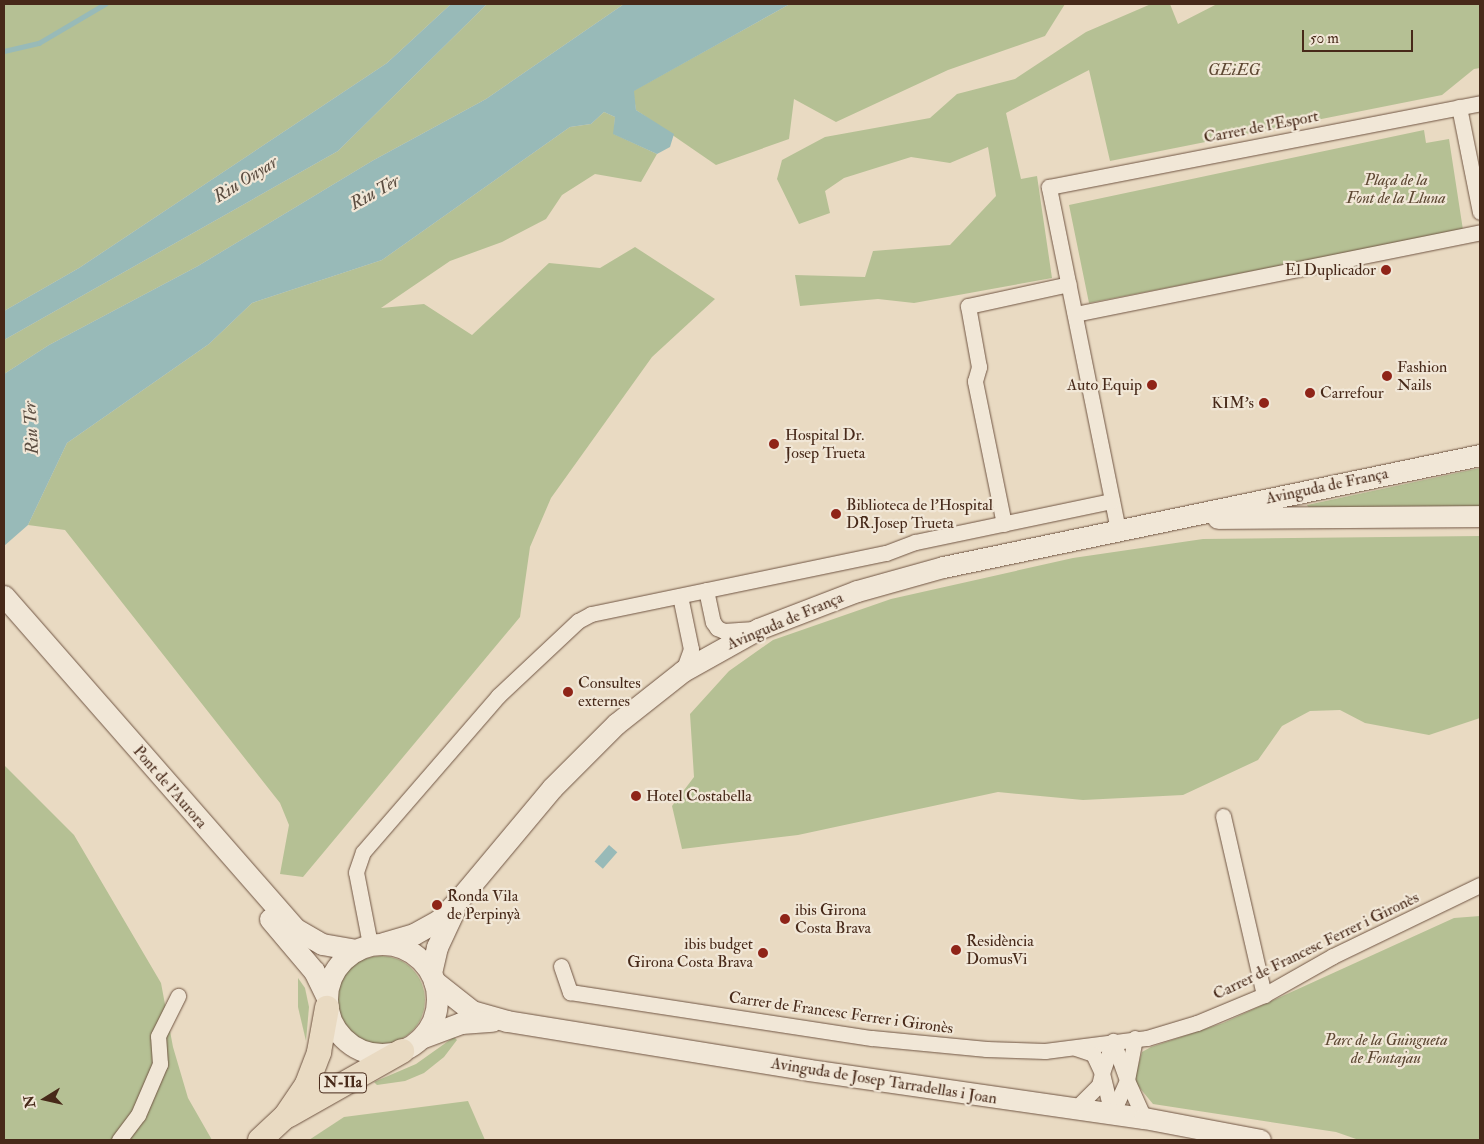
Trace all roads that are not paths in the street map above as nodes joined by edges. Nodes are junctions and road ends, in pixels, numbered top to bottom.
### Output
1 (1480, 103) edge
2 (1459, 107) junction
3 (1480, 212) edge
4 (1480, 232) edge
5 (1069, 284) junction
6 (1075, 314) junction
7 (1480, 455) edge
8 (1112, 501) junction
9 (1480, 516) edge
10 (1173, 518) junction
11 (1004, 524) junction
12 (1118, 530) junction
13 (706, 590) junction
14 (4, 596) edge
15 (680, 596) junction
16 (4, 614) edge
17 (758, 629) junction
18 (683, 671) junction
19 (1223, 816) dead end
20 (1480, 885) edge
21 (257, 896) junction
22 (461, 898) junction
23 (370, 946) junction
24 (562, 966) dead end
25 (432, 977) junction
26 (1264, 995) junction
27 (178, 996) dead end
28 (327, 1002) junction
29 (507, 1021) junction
30 (422, 1038) junction
31 (1135, 1038) junction
32 (1113, 1041) junction
33 (1072, 1047) junction
34 (402, 1050) junction
35 (1102, 1073) junction
36 (1128, 1080) junction
37 (1075, 1109) junction
38 (1112, 1114) junction
39 (285, 1117) junction
40 (1144, 1118) junction
41 (119, 1140) edge
42 (260, 1140) edge
43 (1260, 1140) edge

1 - 2 street, Carrer de l'Esport
2 - 3 street
2 - 5 street, Carrer de l'Esport
4 - 6 street
5 - 6 street
5 - 11 street
6 - 8 street
7 - 10 main road, Avinguda de França
8 - 11 street
8 - 12 street
9 - 10 main road, Avinguda de França / N-IIa
10 - 12 main road, Avinguda de França / N-IIa
11 - 13 street
12 - 17 main road, Avinguda de França / N-IIa
13 - 15 street
13 - 17 street
14 - 21 main road, Pont de l'Aurora
15 - 18 street
15 - 23 street
16 - 21 main road, Pont de l'Aurora
17 - 18 main road, Avinguda de França / N-IIa
18 - 22 main road, Avinguda de França / N-IIa
19 - 26 street
20 - 26 street, Carrer de Francesc Ferrer i Gironès
21 - 23 main road, Pont de l'Aurora
21 - 28 main road, Pont de l'Aurora
22 - 23 main road, Avinguda de França / N-IIa
22 - 25 main road, Avinguda de França / N-IIa
23 - 25 main road
23 - 28 main road, N-IIa
24 - 33 street, Carrer de Francesc Ferrer i Gironès
25 - 29 main road, Avinguda de Josep Tarradellas i Joan
25 - 30 main road, N-IIa
26 - 31 street, Carrer de Francesc Ferrer i Gironès
27 - 41 street
28 - 34 main road, N-IIa
28 - 39 main road, N-IIa
29 - 30 main road, Avinguda de Josep Tarradellas i Joan
29 - 37 main road, Avinguda de Josep Tarradellas i Joan
30 - 34 main road, N-IIa
31 - 32 street, Carrer de Francesc Ferrer i Gironès
31 - 36 street
32 - 33 street, Carrer de Francesc Ferrer i Gironès
32 - 35 street
32 - 36 street
33 - 35 street
34 - 39 main road, N-IIa
35 - 37 street
35 - 38 street
36 - 38 street
36 - 40 street
37 - 38 main road, Avinguda de Josep Tarradellas i Joan
38 - 40 main road, Avinguda de Josep Tarradellas i Joan
39 - 42 main road, N-IIa
40 - 43 main road, Avinguda de Josep Tarradellas i Joan

